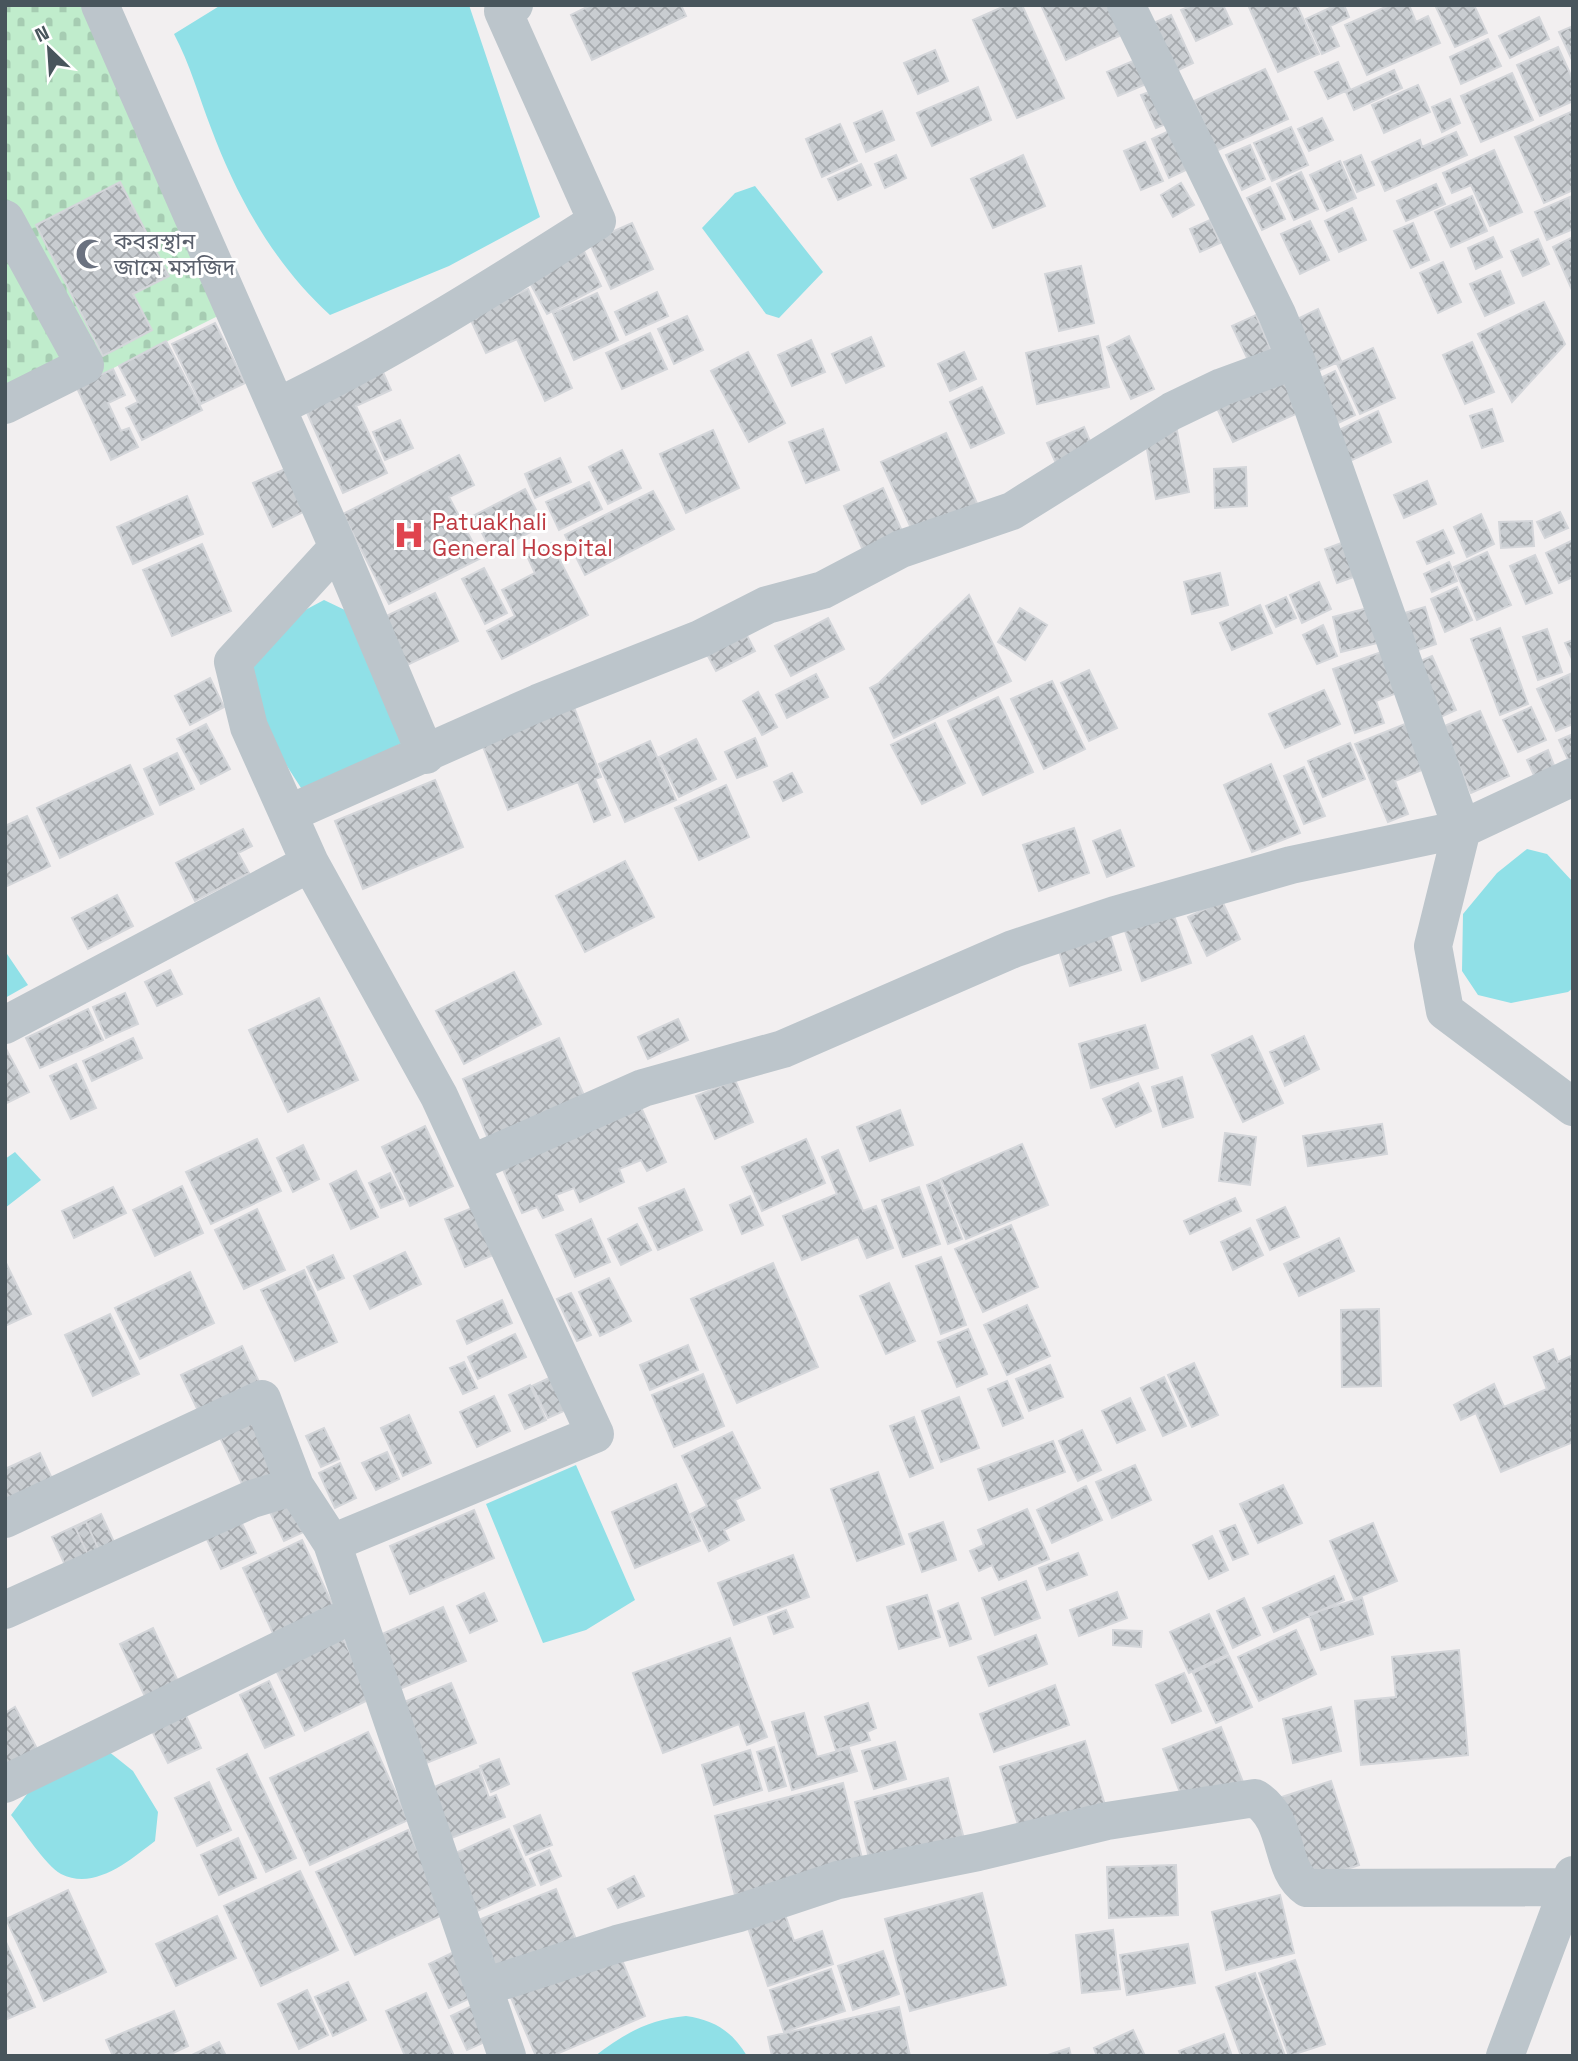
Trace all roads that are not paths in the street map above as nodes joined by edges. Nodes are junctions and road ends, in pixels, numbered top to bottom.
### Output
1 (100, 5) edge
2 (514, 5) edge
3 (1126, 5) edge
4 (5, 219) edge
5 (1296, 360) junction
6 (5, 405) edge
7 (277, 407) junction
8 (338, 547) junction
9 (426, 755) junction
10 (1573, 777) edge
11 (288, 814) junction
12 (1462, 829) junction
13 (310, 863) junction
14 (5, 1025) edge
15 (1573, 1107) edge
16 (471, 1164) junction
17 (295, 1486) junction
18 (5, 1519) edge
19 (332, 1543) junction
20 (5, 1609) edge
21 (335, 1623) dead end
22 (5, 1784) edge
23 (1570, 1881) edge
24 (484, 1987) junction
25 (507, 2056) edge
26 (1505, 2056) edge

1 - 7 street
2 - 7 street
3 - 5 street
4 - 6 street
5 - 9 street
5 - 12 street
7 - 8 street
8 - 9 street
8 - 11 street
9 - 11 street
10 - 12 street
11 - 13 street
12 - 15 street
12 - 16 street
13 - 14 street
13 - 16 street
16 - 19 street
17 - 18 street
17 - 19 street
17 - 20 street
19 - 24 street
21 - 22 street
23 - 24 street
23 - 26 street
24 - 25 street

